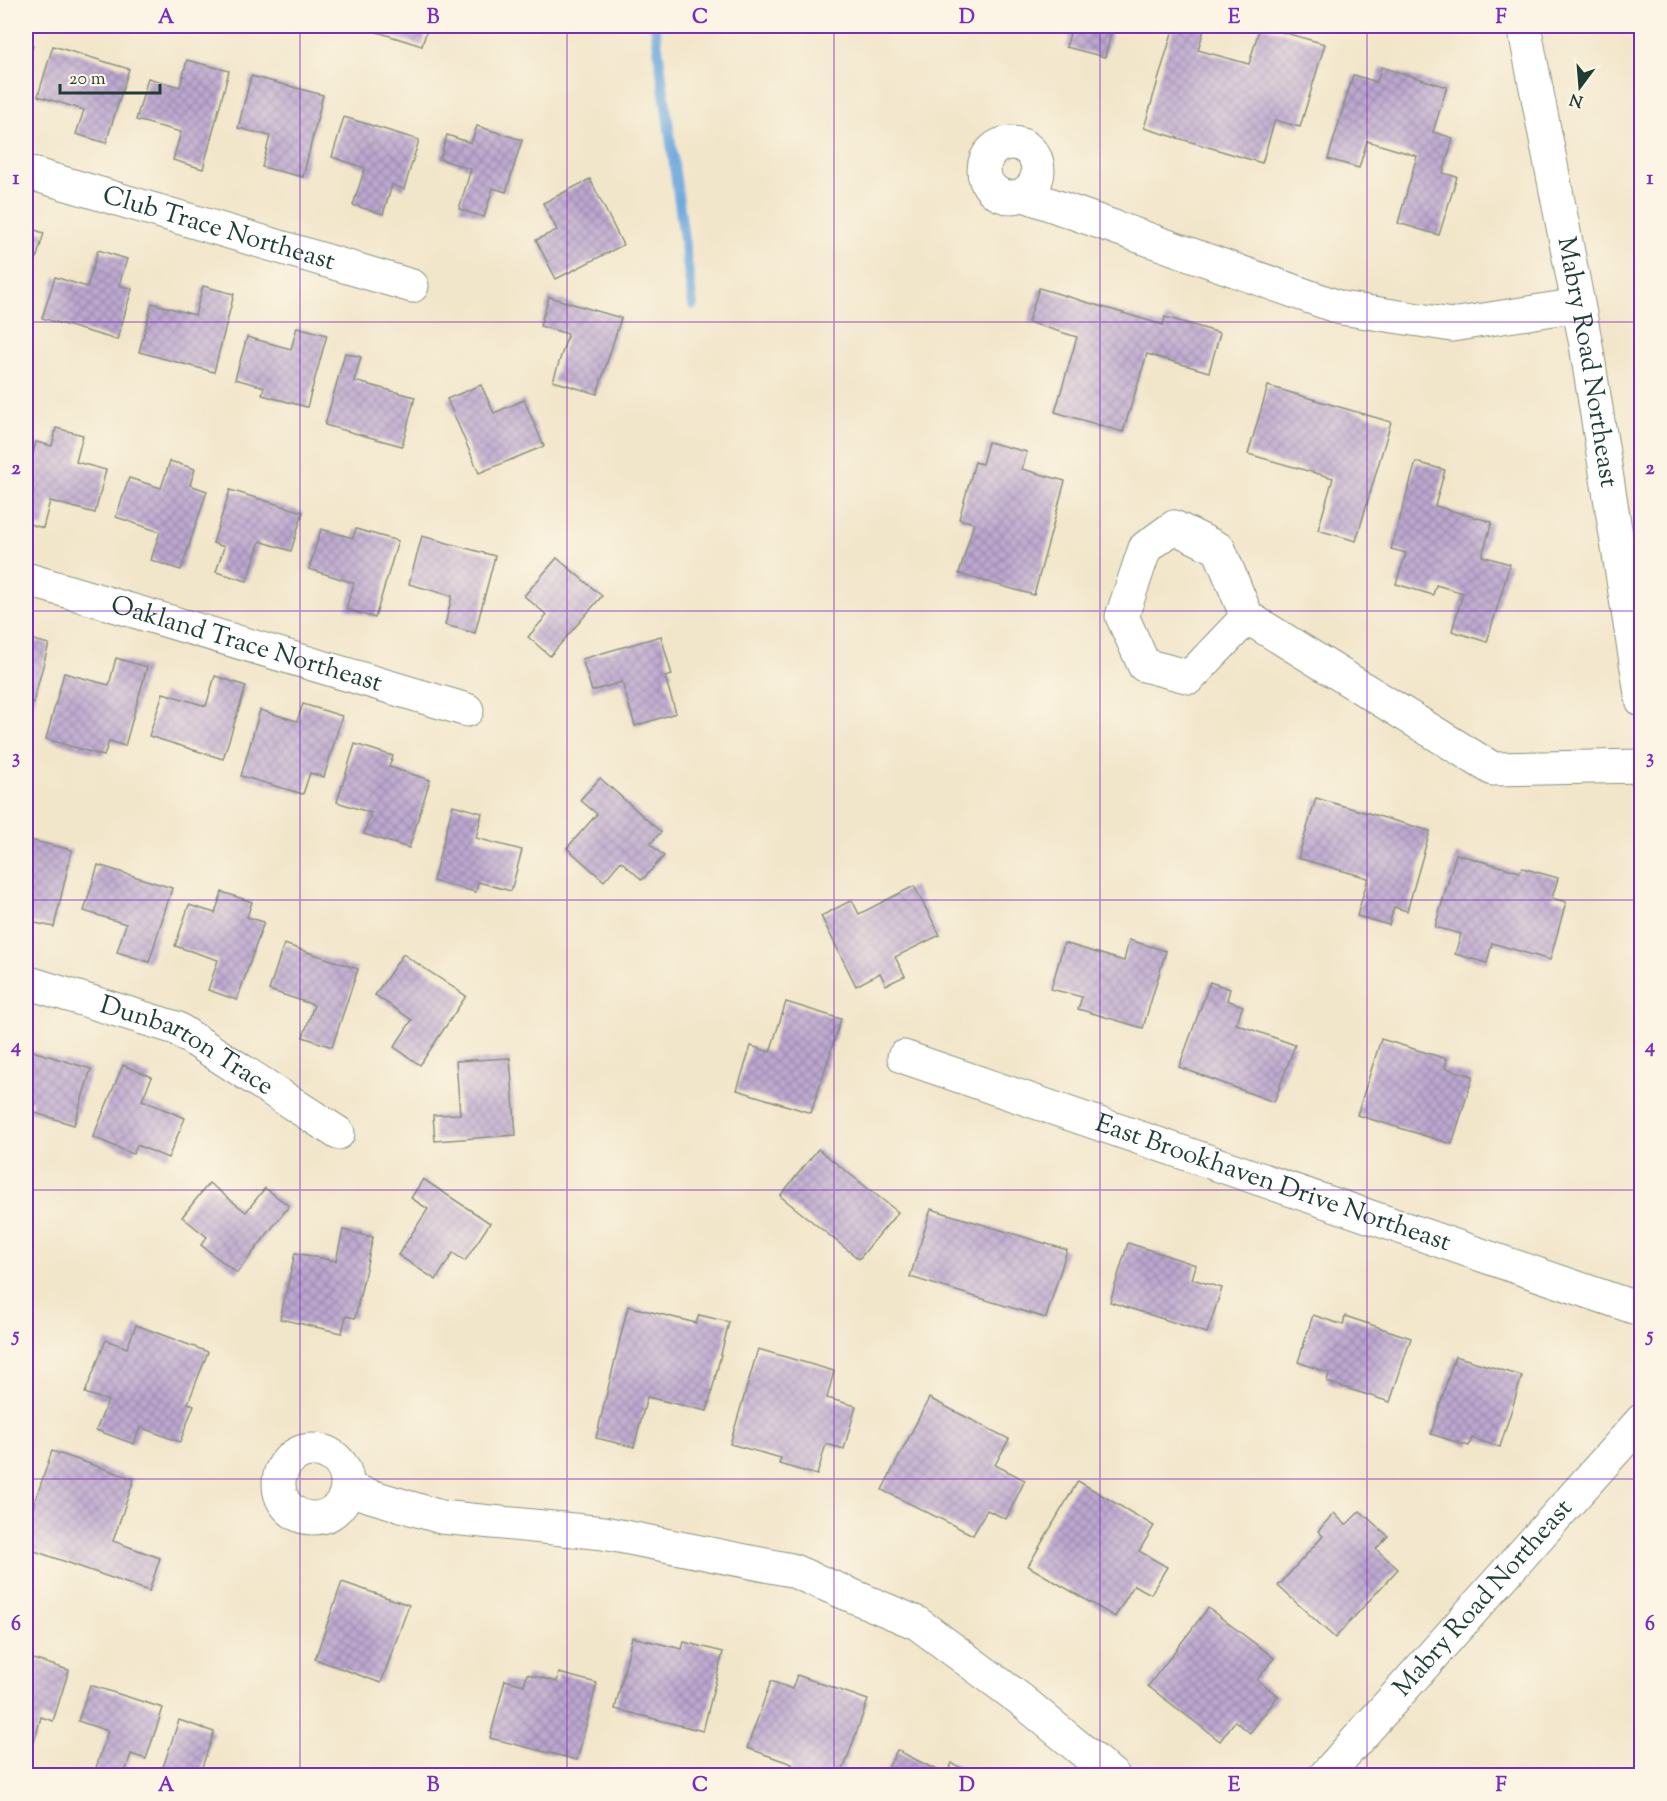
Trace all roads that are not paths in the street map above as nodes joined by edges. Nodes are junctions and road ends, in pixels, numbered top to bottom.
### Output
1 (1524, 26) edge
2 (26, 172) edge
3 (1024, 195) dead end
4 (412, 286) dead end
5 (1578, 306) junction
6 (26, 579) edge
7 (1247, 617) dead end
8 (1641, 700) edge
9 (468, 710) dead end
10 (1641, 766) edge
11 (26, 982) edge
12 (904, 1057) dead end
13 (338, 1133) dead end
14 (1641, 1310) edge
15 (1641, 1420) edge
16 (347, 1489) dead end
17 (1113, 1776) edge
18 (1325, 1776) edge

1 - 5 street, Mabry Road Northeast
2 - 4 street, Club Trace Northeast
3 - 5 street
5 - 8 street, Mabry Road Northeast
6 - 9 street, Oakland Trace Northeast
7 - 10 street
11 - 13 street, Dunbarton Trace
12 - 14 street, East Brookhaven Drive Northeast
15 - 18 street, Mabry Road Northeast
16 - 17 street

